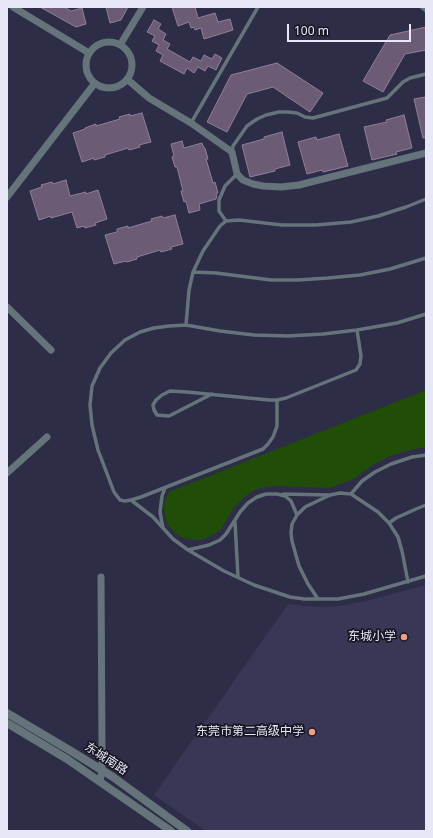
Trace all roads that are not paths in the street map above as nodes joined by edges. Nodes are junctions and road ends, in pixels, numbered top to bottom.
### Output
1 (13, 7) edge
2 (143, 7) edge
3 (258, 7) edge
4 (421, 7) edge
5 (426, 11) edge
6 (120, 45) junction
7 (89, 53) junction
8 (426, 74) edge
9 (127, 79) junction
10 (95, 83) junction
11 (191, 123) junction
12 (232, 152) junction
13 (426, 153) edge
14 (238, 174) junction
15 (7, 197) edge
16 (426, 198) edge
17 (226, 221) junction
18 (426, 258) edge
19 (193, 272) junction
20 (7, 307) edge
21 (426, 314) edge
22 (186, 325) junction
23 (357, 330) junction
24 (51, 350) dead end
25 (212, 394) junction
26 (277, 400) junction
27 (47, 437) dead end
28 (426, 455) edge
29 (7, 473) edge
30 (166, 488) junction
31 (277, 494) junction
32 (351, 494) junction
33 (330, 495) junction
34 (131, 500) junction
35 (426, 505) edge
36 (297, 515) junction
37 (235, 522) junction
38 (389, 522) junction
39 (163, 529) junction
40 (188, 550) junction
41 (426, 576) edge
42 (101, 577) dead end
43 (238, 577) junction
44 (408, 582) junction
45 (318, 599) junction
46 (7, 713) edge
47 (7, 723) edge
48 (102, 770) junction
49 (100, 782) junction
50 (171, 831) edge
51 (187, 831) edge

1 - 7 street
2 - 6 street
3 - 11 lane
4 - 5 lane
6 - 7 street
6 - 9 street
7 - 10 street
8 - 12 lane
9 - 10 street
9 - 11 street
10 - 15 street
11 - 12 street
12 - 14 street
13 - 14 street
14 - 17 lane
16 - 17 lane
17 - 19 lane
18 - 19 lane
19 - 22 lane
20 - 24 street
21 - 23 lane
22 - 23 lane
22 - 34 lane
23 - 26 lane
25 - 25 lane
25 - 26 lane
26 - 30 lane
27 - 29 street
28 - 32 lane
30 - 34 lane
30 - 39 lane
31 - 33 lane
31 - 36 lane
31 - 37 lane
32 - 33 lane
32 - 38 lane
33 - 36 lane
34 - 39 lane
35 - 38 lane
36 - 45 lane
37 - 40 lane
37 - 43 lane
38 - 44 lane
39 - 40 lane
40 - 43 lane
41 - 44 lane
42 - 48 street
43 - 45 lane
44 - 45 lane
46 - 48 street, 东城南路
47 - 49 street, 东城南路
48 - 49 street
48 - 51 street, 东城南路
49 - 50 street, 东城南路

